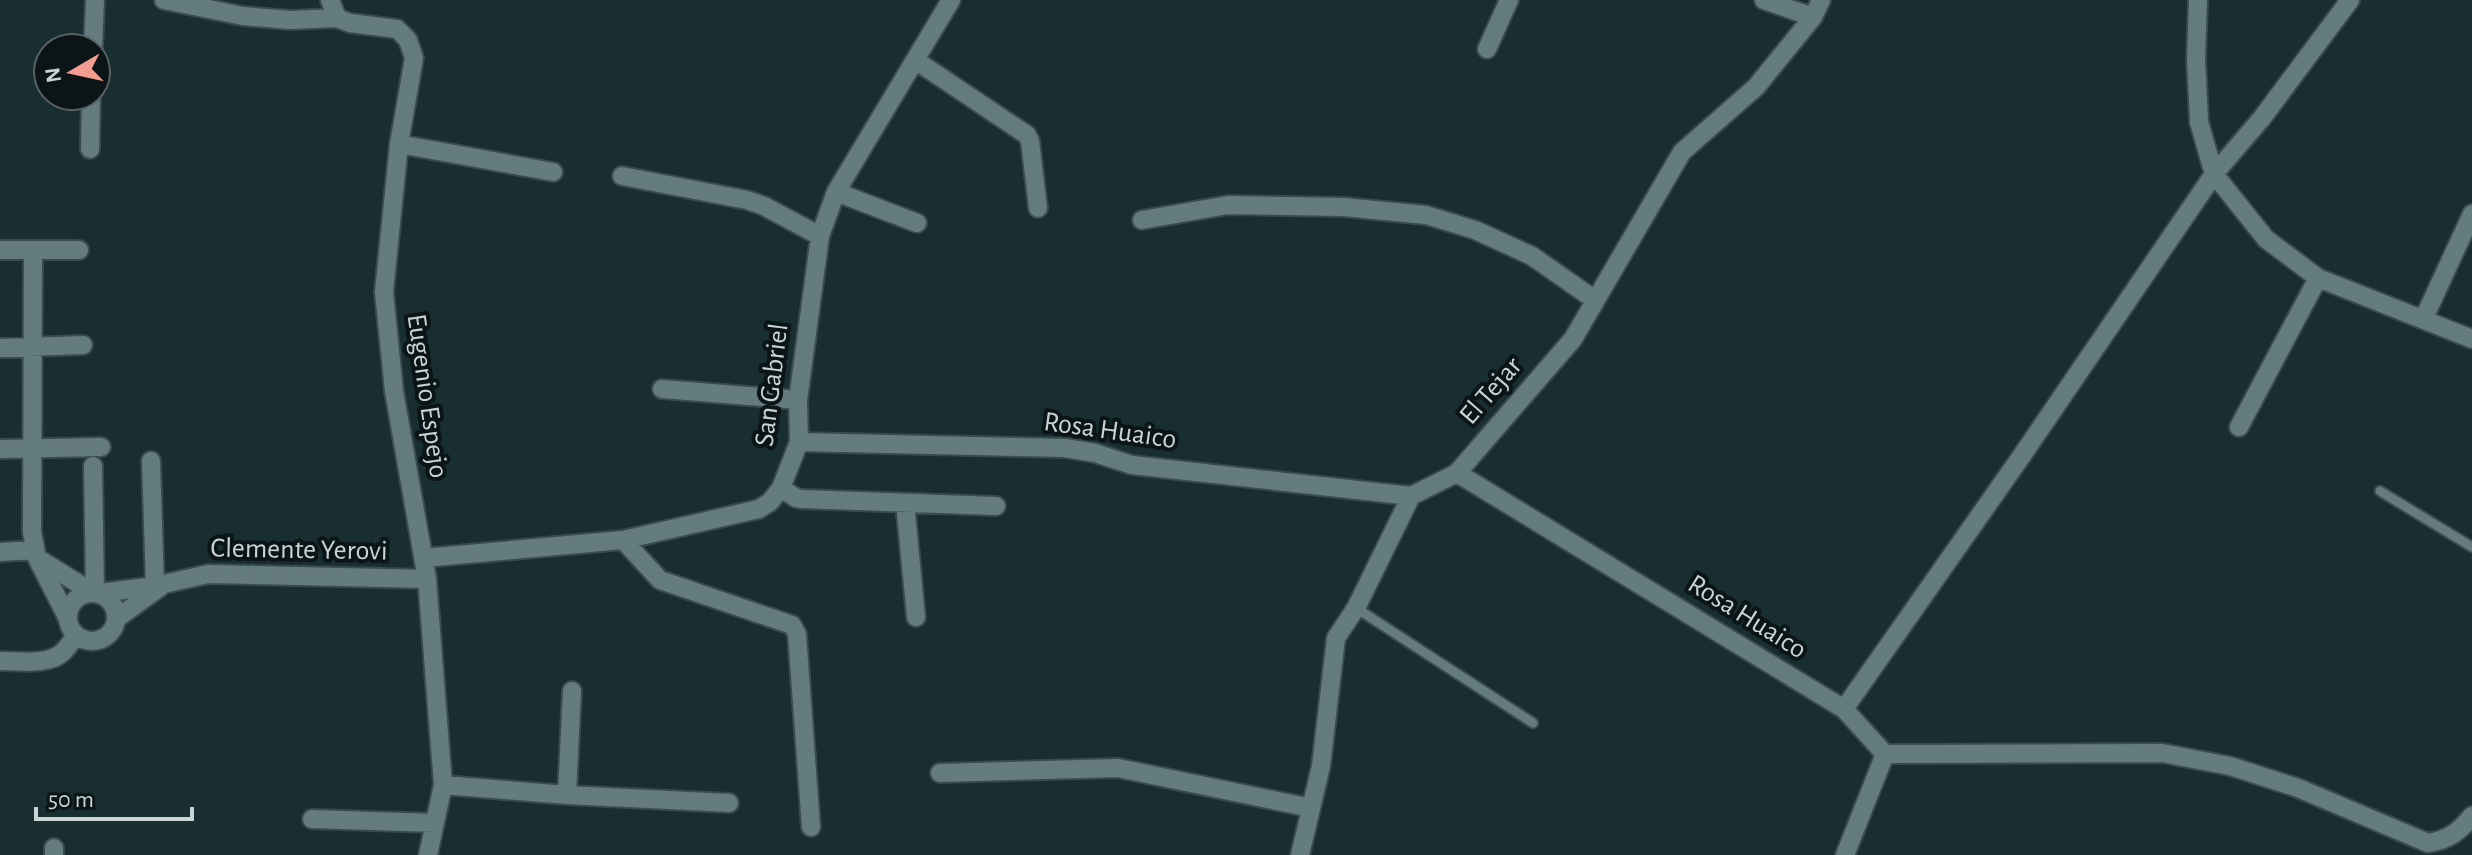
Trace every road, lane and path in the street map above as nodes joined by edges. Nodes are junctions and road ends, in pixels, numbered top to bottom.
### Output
1 (95, 0) edge
2 (164, 0) edge
3 (951, 0) edge
4 (1509, 0) edge
5 (1764, 0) edge
6 (2198, 0) edge
7 (2350, 0) edge
8 (1817, 8) edge
9 (333, 9) edge
10 (94, 32) edge
11 (1487, 49) dead end
12 (915, 60) junction
13 (91, 112) edge
14 (399, 144) junction
15 (90, 149) dead end
16 (2217, 171) junction
17 (553, 172) dead end
18 (622, 176) dead end
19 (836, 192) junction
20 (1038, 208) dead end
21 (2472, 214) edge
22 (1142, 220) dead end
23 (917, 223) dead end
24 (820, 236) junction
25 (0, 250) edge
26 (33, 250) junction
27 (79, 250) dead end
28 (2318, 278) junction
29 (1595, 300) junction
30 (2428, 310) junction
31 (2472, 339) edge
32 (83, 345) dead end
33 (0, 348) edge
34 (34, 348) junction
35 (662, 389) dead end
36 (798, 400) junction
37 (2239, 427) dead end
38 (799, 442) junction
39 (101, 447) dead end
40 (0, 449) edge
41 (34, 449) junction
42 (151, 461) dead end
43 (93, 466) dead end
44 (1457, 473) junction
45 (781, 488) junction
46 (2380, 491) dead end
47 (1411, 496) junction
48 (905, 503) junction
49 (996, 506) dead end
50 (623, 540) junction
51 (2472, 547) edge
52 (0, 552) edge
53 (36, 554) junction
54 (424, 558) junction
55 (427, 579) junction
56 (164, 584) junction
57 (96, 592) junction
58 (1356, 608) junction
59 (67, 617) junction
60 (916, 617) dead end
61 (116, 619) junction
62 (76, 635) junction
63 (0, 661) edge
64 (572, 691) dead end
65 (1844, 709) junction
66 (1533, 723) dead end
67 (1885, 754) junction
68 (940, 773) dead end
69 (443, 785) junction
70 (567, 795) junction
71 (729, 803) dead end
72 (1311, 808) junction
73 (2472, 816) edge
74 (312, 819) dead end
75 (435, 823) junction
76 (811, 827) dead end
77 (428, 855) edge
78 (1300, 855) edge
79 (1845, 855) edge

1 - 10 street
2 - 9 street, Eugenio Espejo
3 - 12 street, San Gabriel
4 - 11 street
5 - 8 street
6 - 16 street
7 - 16 street
8 - 29 street, El Tejar
9 - 14 street, Eugenio Espejo
12 - 19 street, San Gabriel
12 - 20 street
13 - 15 street
14 - 17 street
14 - 54 street, Eugenio Espejo
16 - 28 street
16 - 65 street
18 - 24 street
19 - 23 street
19 - 24 street, San Gabriel
21 - 30 street
22 - 29 street
24 - 36 street, San Gabriel
25 - 26 street
26 - 27 street
26 - 34 street
28 - 30 street
28 - 37 street
29 - 44 street, El Tejar
30 - 31 street
32 - 34 street
33 - 34 street
34 - 41 street
35 - 36 street
36 - 38 street, San Gabriel
38 - 45 street, San Gabriel
38 - 47 street, Rosa Huaico
39 - 41 street
40 - 41 street
41 - 53 street
42 - 56 street
43 - 57 street
44 - 47 street, El Tejar
44 - 65 street, Rosa Huaico
45 - 48 street
45 - 50 street, San Gabriel
46 - 51 lane
47 - 58 street
48 - 49 street
48 - 60 street
50 - 54 street, San Gabriel
50 - 76 street
52 - 53 street
53 - 57 street
53 - 59 street
54 - 55 street, Eugenio Espejo
55 - 56 street, Clemente Yerovi
55 - 69 street, Eugenio Espejo
56 - 57 street, Clemente Yerovi
56 - 61 street
57 - 59 street
57 - 61 street
58 - 66 lane
58 - 72 street
59 - 62 street
61 - 62 street
62 - 63 street
64 - 70 street
65 - 67 street, Rosa Huaico
67 - 73 street
67 - 79 street
68 - 72 street
69 - 70 street
69 - 75 street, Eugenio Espejo
70 - 71 street
72 - 78 street
74 - 75 street
75 - 77 street, Eugenio Espejo

